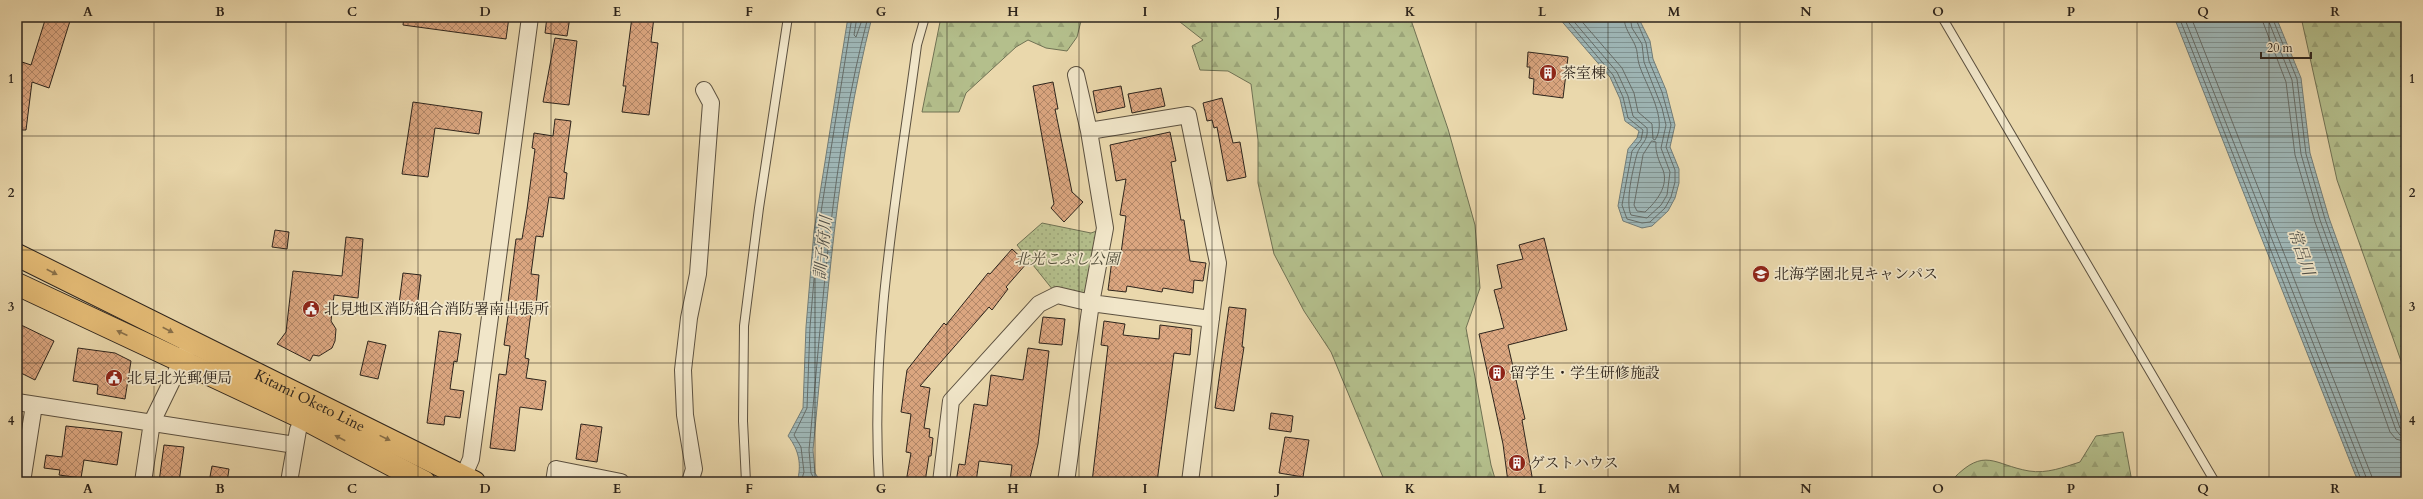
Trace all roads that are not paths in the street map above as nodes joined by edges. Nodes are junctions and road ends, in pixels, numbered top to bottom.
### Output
1 (530, 17) edge
2 (788, 17) edge
3 (925, 17) edge
4 (1942, 17) edge
5 (1076, 75) dead end
6 (704, 90) dead end
7 (1089, 131) junction
8 (17, 255) edge
9 (17, 284) edge
10 (1091, 303) junction
11 (1210, 319) junction
12 (186, 351) junction
13 (17, 402) edge
14 (34, 405) junction
15 (308, 410) junction
16 (152, 422) junction
17 (294, 445) junction
18 (466, 480) edge
19 (22, 482) edge
20 (143, 482) edge
21 (289, 482) edge
22 (424, 482) edge
23 (554, 482) edge
24 (621, 482) edge
25 (690, 482) edge
26 (746, 482) edge
27 (879, 482) edge
28 (942, 482) edge
29 (1066, 482) edge
30 (1190, 482) edge
31 (2215, 482) edge

1 - 18 street
2 - 26 lane
3 - 27 lane
4 - 31 lane
5 - 7 street
6 - 25 street
7 - 10 street
7 - 11 street
8 -> 12 main road, Kitami Oketo Line
12 -> 9 main road, Kitami Oketo Line
10 - 11 street
10 - 28 street
10 - 29 street
11 - 30 street
12 - 15 main road, Kitami Oketo Line
12 - 16 street
13 - 14 street
14 - 16 street
14 - 19 street
15 - 17 street
15 -> 18 main road, Kitami Oketo Line
22 -> 15 main road, Kitami Oketo Line
16 - 17 street
16 - 20 street
17 - 21 street
23 - 24 street

